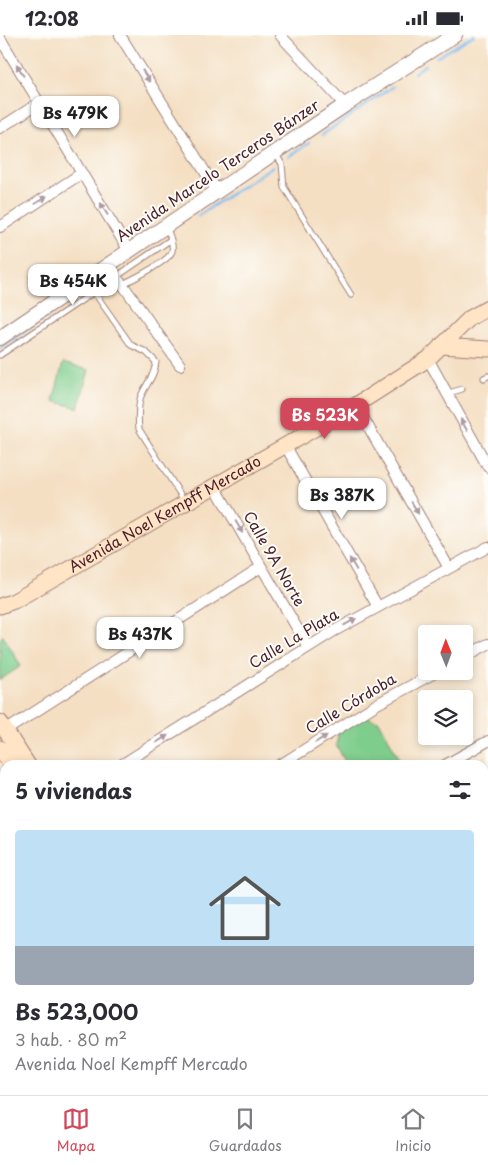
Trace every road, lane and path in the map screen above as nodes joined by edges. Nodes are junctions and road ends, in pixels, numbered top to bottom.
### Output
1 (120, 35) edge
2 (280, 35) edge
3 (448, 37) edge
4 (0, 38) edge
5 (39, 103) junction
6 (345, 105) junction
7 (0, 128) edge
8 (275, 152) junction
9 (82, 173) junction
10 (217, 191) junction
11 (0, 227) edge
12 (168, 233) junction
13 (129, 251) junction
14 (106, 267) junction
15 (120, 281) junction
16 (94, 293) junction
17 (351, 295) dead end
18 (488, 309) edge
19 (0, 338) edge
20 (441, 346) junction
21 (488, 349) edge
22 (0, 355) edge
23 (428, 359) junction
24 (180, 365) dead end
25 (462, 389) dead end
26 (446, 393) junction
27 (356, 405) junction
28 (286, 445) junction
29 (488, 467) edge
30 (214, 485) junction
31 (185, 502) junction
32 (488, 547) edge
33 (261, 567) junction
34 (449, 568) junction
35 (7, 604) edge
36 (378, 607) junction
37 (0, 617) edge
38 (488, 644) edge
39 (308, 647) junction
40 (473, 652) edge
41 (421, 680) edge
42 (2, 726) edge
43 (488, 741) edge
44 (0, 748) edge
45 (8, 760) edge
46 (25, 760) edge
47 (129, 760) edge
48 (288, 760) edge
49 (454, 760) edge

1 -> 10 street
2 - 6 street
3 - 6 street, Avenida Marcelo Terceros Bánzer
5 -> 4 street
5 - 7 street
5 - 9 street
6 - 8 street, Avenida Marcelo Terceros Bánzer
8 - 10 street, Avenida Marcelo Terceros Bánzer
8 - 17 lane
11 -> 9 street
13 -> 9 street
10 - 12 street, Avenida Marcelo Terceros Bánzer
12 - 13 street, Avenida Marcelo Terceros Bánzer
12 - 15 lane
12 - 15 lane
13 - 14 street, Avenida Marcelo Terceros Bánzer
14 - 15 street
14 - 19 street, Avenida Marcelo Terceros Bánzer
15 - 16 lane
15 - 24 street
16 - 22 lane
16 - 31 lane
18 - 20 main road, Avenida Noel Kempff Mercado
20 - 21 main road
20 - 23 main road, Avenida Noel Kempff Mercado
23 - 26 street
23 - 27 main road, Avenida Noel Kempff Mercado
25 - 26 lane
29 -> 26 street
27 - 28 main road, Avenida Noel Kempff Mercado
27 -> 34 street
28 - 30 main road, Avenida Noel Kempff Mercado
36 -> 28 street
30 - 31 main road, Avenida Noel Kempff Mercado
30 -> 33 street, Calle 9A Norte
31 - 35 main road, Avenida Noel Kempff Mercado
32 - 34 street, Calle La Plata
33 - 39 street, Calle 9A Norte
33 - 42 street
34 - 36 street, Calle La Plata
35 - 37 main road, Avenida Noel Kempff Mercado
39 -> 36 street, Calle La Plata
38 - 40 street
47 -> 39 street, Calle La Plata
48 -> 41 street, Calle Córdoba
42 - 46 main road
43 - 49 street
44 - 45 main road

